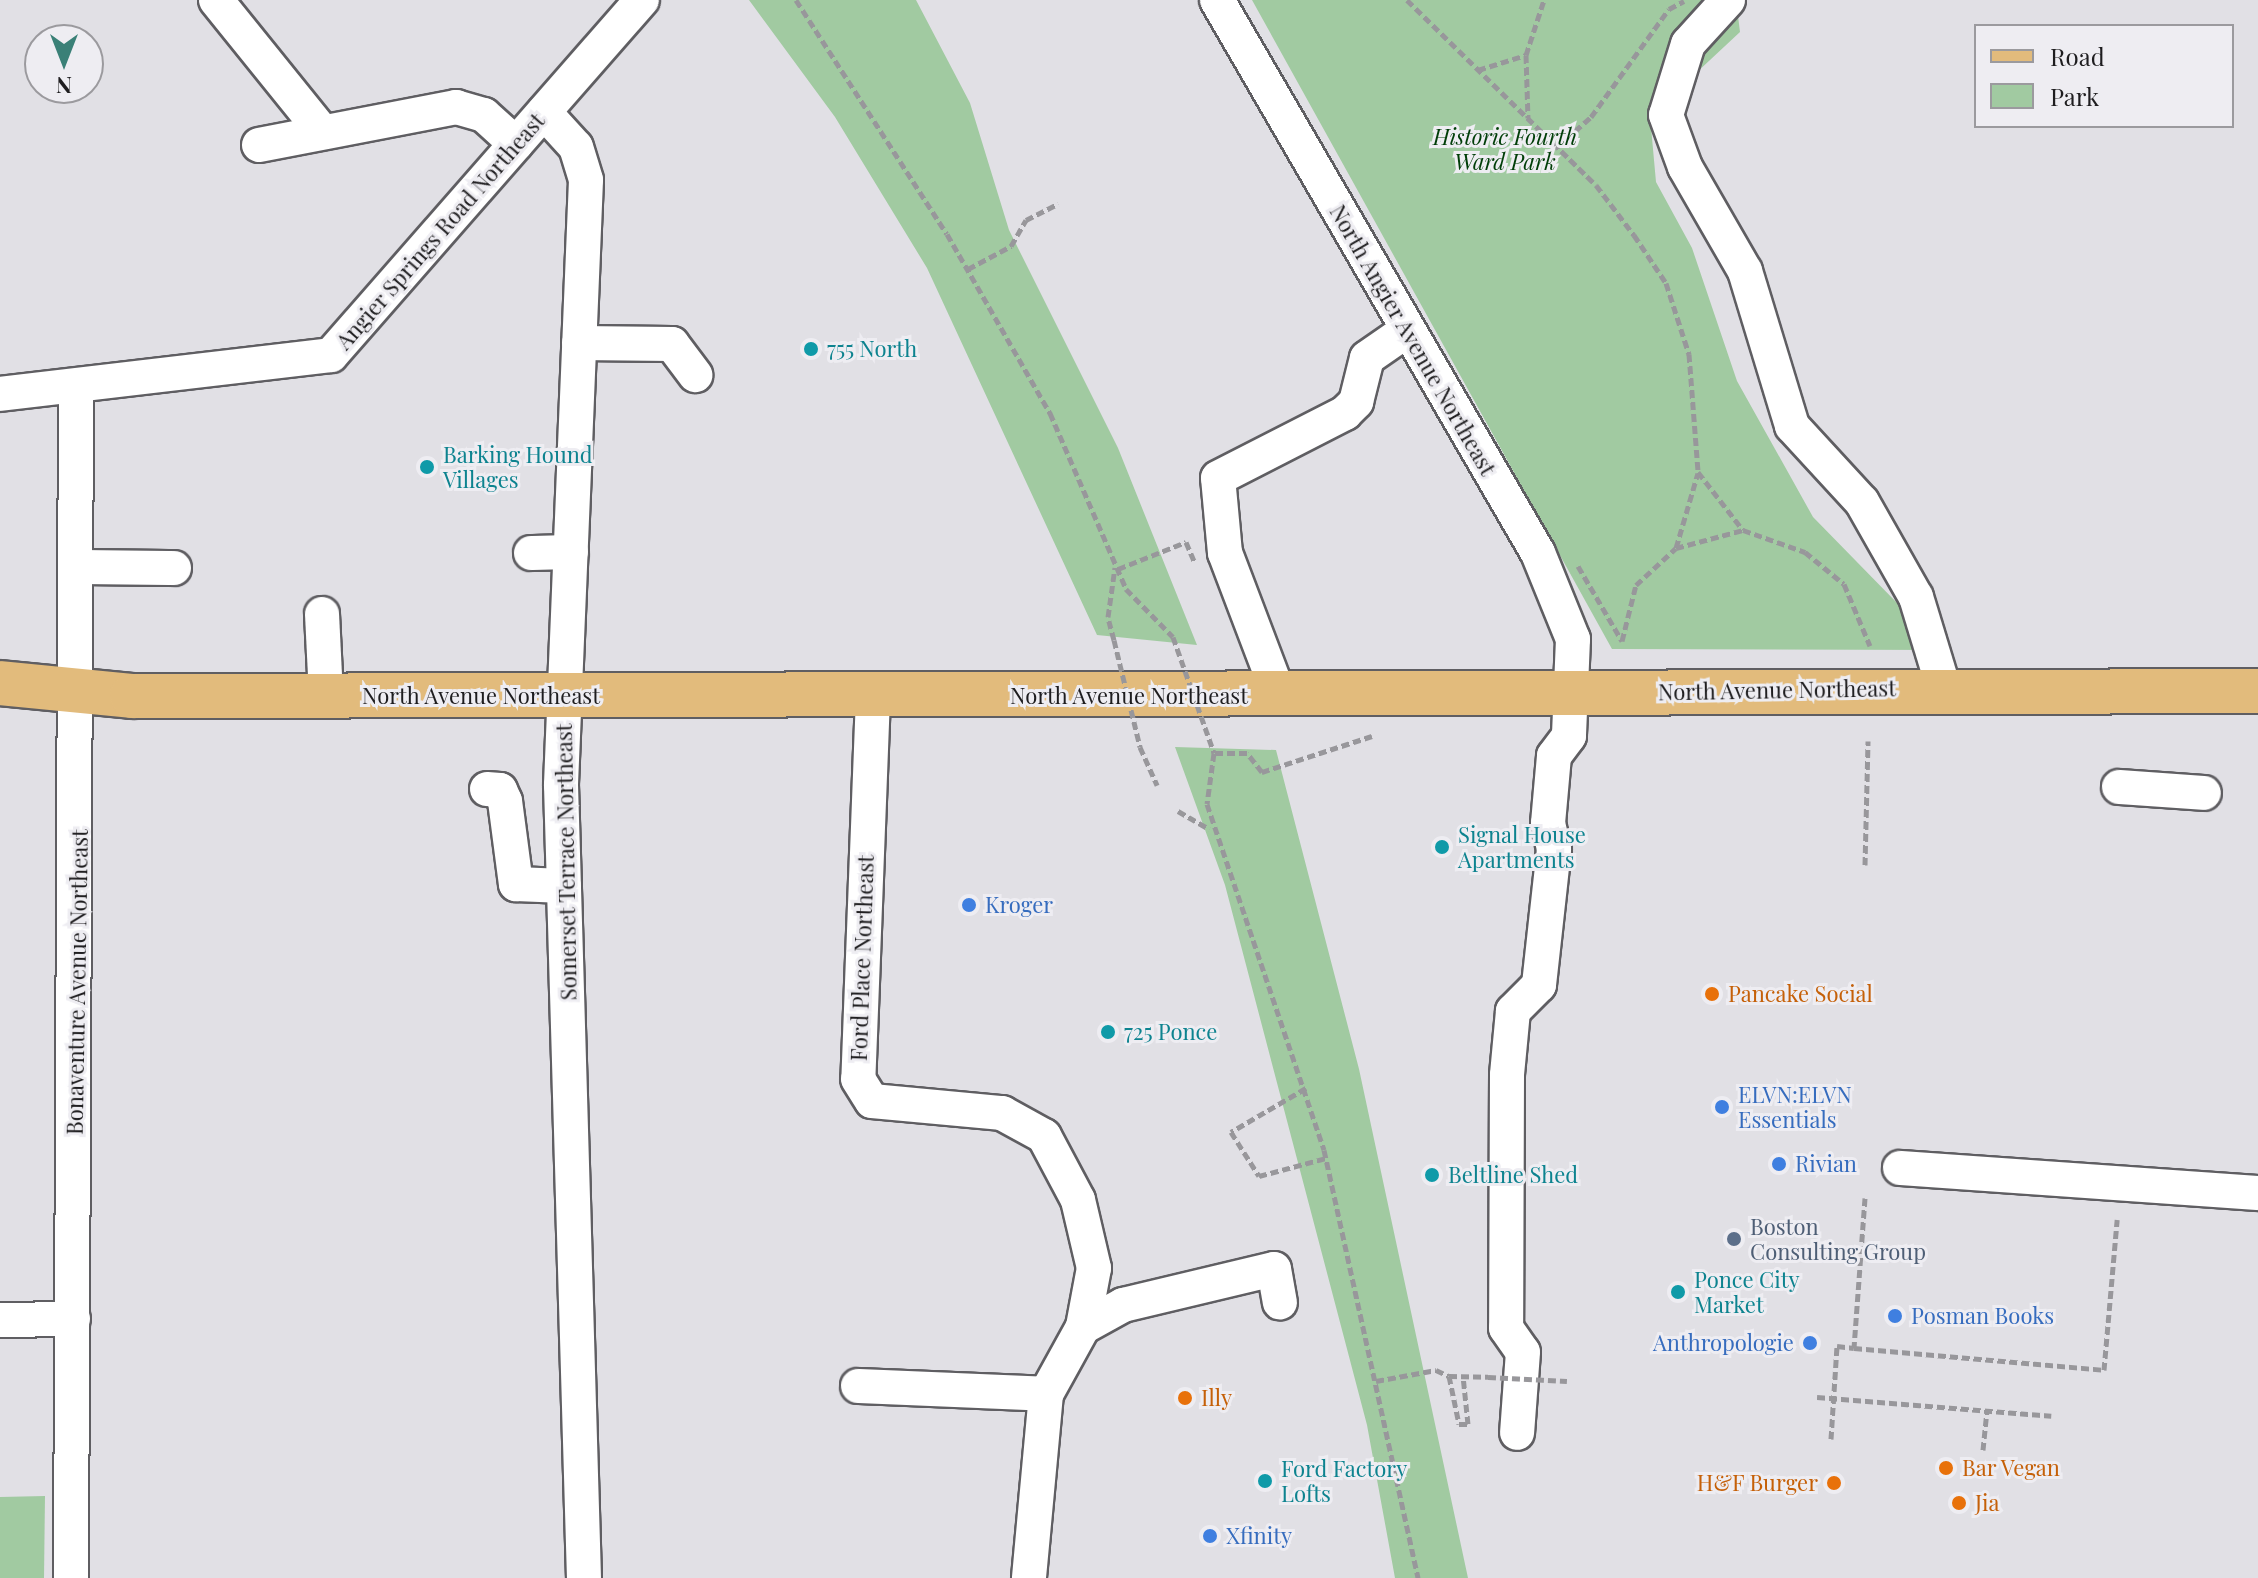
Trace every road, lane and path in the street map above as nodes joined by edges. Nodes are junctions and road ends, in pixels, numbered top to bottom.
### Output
1 (642, 0) edge
2 (796, 0) edge
3 (1217, 0) edge
4 (1407, 0) edge
5 (1544, 0) edge
6 (1686, 0) edge
7 (1728, 0) edge
8 (218, 1) edge
9 (1526, 55) junction
10 (1478, 70) junction
11 (544, 112) junction
12 (1528, 118) junction
13 (321, 130) junction
14 (516, 144) junction
15 (259, 145) dead end
16 (1557, 147) junction
17 (1058, 204) dead end
18 (968, 269) junction
19 (1406, 331) junction
20 (579, 343) junction
21 (695, 375) dead end
22 (76, 386) junction
23 (0, 394) edge
24 (1698, 472) junction
25 (1743, 530) junction
26 (1186, 542) dead end
27 (1676, 548) junction
28 (571, 552) junction
29 (531, 553) dead end
30 (76, 567) junction
31 (1116, 567) junction
32 (174, 568) dead end
33 (322, 614) dead end
34 (1622, 641) dead end
35 (1870, 646) dead end
36 (0, 683) edge
37 (77, 689) junction
38 (1944, 689) junction
39 (2258, 691) edge
40 (1572, 692) junction
41 (1279, 695) junction
42 (326, 696) junction
43 (565, 696) junction
44 (873, 697) junction
45 (1372, 736) dead end
46 (1868, 741) dead end
47 (1214, 753) junction
48 (1157, 785) dead end
49 (2119, 787) dead end
50 (487, 789) dead end
51 (2204, 793) dead end
52 (1178, 811) dead end
53 (1210, 829) junction
54 (1865, 865) dead end
55 (564, 886) junction
56 (1306, 1088) junction
57 (1326, 1158) junction
58 (1900, 1168) dead end
59 (2258, 1193) edge
60 (1865, 1198) dead end
61 (2117, 1220) dead end
62 (1280, 1302) dead end
63 (73, 1319) junction
64 (0, 1320) edge
65 (1083, 1327) junction
66 (1854, 1348) junction
67 (1449, 1376) junction
68 (1463, 1376) junction
69 (1376, 1381) junction
70 (1567, 1381) dead end
71 (858, 1386) dead end
72 (1046, 1394) junction
73 (1817, 1397) dead end
74 (1987, 1410) junction
75 (2051, 1416) dead end
76 (1517, 1433) dead end
77 (1831, 1439) dead end
78 (1983, 1450) dead end
79 (71, 1578) edge
80 (584, 1578) edge
81 (1029, 1578) edge
82 (1418, 1578) edge

1 - 11 street, Angier Springs Road Northeast
2 - 18 path
3 - 19 street, North Angier Avenue Northeast
4 - 10 path
5 - 9 path
6 - 16 path
7 - 38 street
8 - 13 street
9 - 10 path
9 - 12 path
10 - 12 path
11 - 14 street, Angier Springs Road Northeast
11 - 20 street, Somerset Terrace Northeast
12 - 16 path
13 - 14 street
13 - 15 street
14 - 22 street, Angier Springs Road Northeast
16 - 24 path
17 - 18 path
18 - 31 path
19 - 40 street, North Angier Avenue Northeast
19 - 41 street
20 - 21 street
20 - 28 street, Somerset Terrace Northeast
22 - 23 street, Angier Springs Road Northeast
22 - 30 street, Bonaventure Avenue Northeast
24 - 25 path
24 - 27 path
25 - 27 path
25 - 35 path
26 - 31 path
27 - 34 path
28 - 29 street
28 - 43 street, Somerset Terrace Northeast
30 - 32 street
30 - 37 street, Bonaventure Avenue Northeast
31 - 47 path, bridge
31 - 48 path, bridge
33 - 42 street
36 - 37 main road, North Avenue Northeast
37 - 42 main road, North Avenue Northeast
37 - 63 street, Bonaventure Avenue Northeast
38 - 39 main road, North Avenue Northeast
38 - 40 main road, North Avenue Northeast
40 - 41 main road, North Avenue Northeast
40 - 76 street, North Angier Avenue Northeast
41 - 44 main road, North Avenue Northeast
42 - 43 main road, North Avenue Northeast
43 - 44 main road, North Avenue Northeast
43 - 55 street, Somerset Terrace Northeast
44 - 65 street, Ford Place Northeast
45 - 47 path
46 - 54 path
47 - 53 path
49 - 51 street
50 - 55 street
52 - 53 path
53 - 56 path
55 - 80 street, Somerset Terrace Northeast
56 - 57 path
56 - 57 path
57 - 69 path
58 - 59 street
60 - 66 path
61 - 66 path
62 - 65 street
63 - 64 street
63 - 79 street, Bonaventure Avenue Northeast
65 - 72 street, Ford Place Northeast
66 - 77 path
67 - 68 path
67 - 68 path
67 - 69 path
68 - 70 path, bridge
69 - 82 path
71 - 72 street
72 - 81 street, Ford Place Northeast
73 - 74 path, bridge
74 - 75 path, bridge
74 - 78 path

